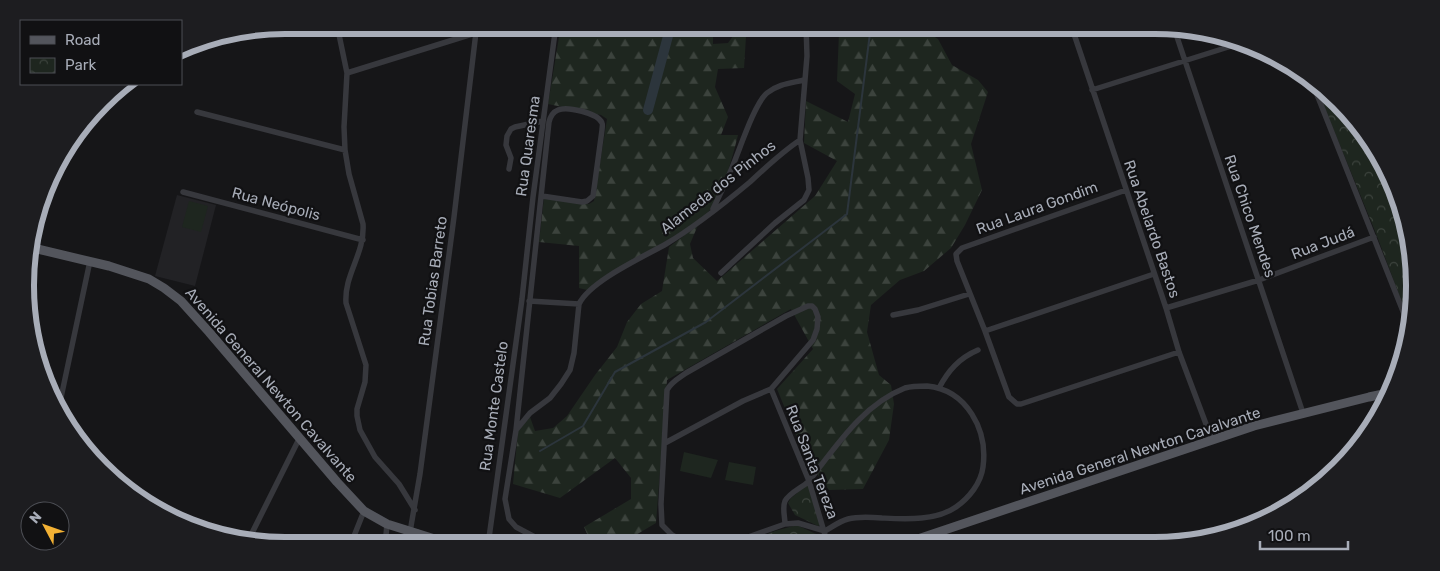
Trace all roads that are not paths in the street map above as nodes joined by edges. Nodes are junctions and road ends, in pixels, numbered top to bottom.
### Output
1 (339, 34) edge
2 (470, 34) edge
3 (476, 34) edge
4 (555, 34) edge
5 (806, 34) edge
6 (1074, 34) edge
7 (1176, 35) edge
8 (1232, 46) edge
9 (1185, 60) junction
10 (347, 73) junction
11 (804, 80) junction
12 (1092, 90) junction
13 (1316, 93) edge
14 (198, 112) dead end
15 (543, 121) junction
16 (800, 140) junction
17 (345, 150) junction
18 (509, 169) dead end
19 (1126, 190) junction
20 (183, 192) dead end
21 (542, 196) junction
22 (712, 212) junction
23 (1374, 237) junction
24 (363, 240) junction
25 (37, 249) edge
26 (90, 261) junction
27 (525, 270) joint
28 (721, 273) dead end
29 (1154, 274) junction
30 (1259, 280) junction
31 (969, 294) junction
32 (530, 301) junction
33 (579, 304) junction
34 (1166, 308) junction
35 (893, 315) dead end
36 (1404, 315) edge
37 (985, 331) junction
38 (978, 350) dead end
39 (1179, 352) junction
40 (939, 388) junction
41 (771, 389) junction
42 (1381, 395) edge
43 (61, 399) edge
44 (1303, 413) junction
45 (516, 430) junction
46 (300, 437) junction
47 (1212, 440) junction
48 (664, 442) junction
49 (809, 482) junction
50 (414, 510) junction
51 (364, 511) junction
52 (387, 524) junction
53 (785, 524) junction
54 (825, 531) junction
55 (413, 532) junction
56 (251, 535) dead end
57 (354, 537) edge
58 (385, 537) edge
59 (414, 537) edge
60 (429, 537) edge
61 (489, 537) edge
62 (535, 537) edge
63 (676, 537) edge
64 (748, 537) edge
65 (826, 537) edge
66 (924, 537) edge

1 - 10 street
2 - 10 street
3 - 50 street, Rua Tobias Barreto
4 - 15 street, Rua Quaresma
5 - 11 street
6 - 12 street, Rua Abelardo Bastos
7 - 9 street, Rua Chico Mendes
8 - 9 street
9 - 12 street
9 - 30 street, Rua Chico Mendes
10 - 17 street
11 - 16 street
11 - 22 street
12 - 19 street, Rua Abelardo Bastos
13 - 23 street
14 - 17 street
15 - 18 street
15 - 27 street, Rua Quaresma
16 - 22 street, Alameda dos Pinhos
16 - 28 street
17 - 24 street
19 - 29 street, Rua Abelardo Bastos
19 - 31 street, Rua Laura Gondim
20 - 24 street, Rua Neópolis
21 - 21 street
21 - 32 street
22 - 33 street, Alameda dos Pinhos
23 - 30 street, Rua Judá
23 - 36 street
24 - 50 street
25 - 26 main road, Avenida General Newton Cavalvante
26 - 43 street
26 - 46 main road, Avenida General Newton Cavalvante
27 - 61 street, Rua Monte Castelo
29 - 34 street, Rua Abelardo Bastos
29 - 37 street
30 - 34 street, Rua Judá
30 - 44 street, Rua Chico Mendes
31 - 35 street
31 - 37 street
32 - 33 street
32 - 45 street
33 - 45 street
34 - 39 street, Rua Abelardo Bastos
37 - 39 street
38 - 40 street
39 - 47 street, Rua Abelardo Bastos
40 - 49 street
40 - 54 street
41 - 48 street
41 - 48 street
41 - 49 street, Rua Santa Tereza
42 - 44 main road, Avenida General Newton Cavalvante
44 - 47 main road, Avenida General Newton Cavalvante
45 - 62 street
46 - 51 main road, Avenida General Newton Cavalvante
46 - 56 street
47 - 66 main road, Avenida General Newton Cavalvante
48 - 63 street
49 - 53 street
49 - 54 street, Rua Santa Tereza
50 - 55 street, Rua Tobias Barreto
51 - 52 main road, Avenida General Newton Cavalvante
51 - 57 street
52 - 55 main road, Avenida General Newton Cavalvante
52 - 58 street
53 - 54 street
53 - 64 street
54 - 65 street, Rua Santa Tereza
55 - 59 main road
55 - 60 main road, Avenida General Newton Cavalvante

